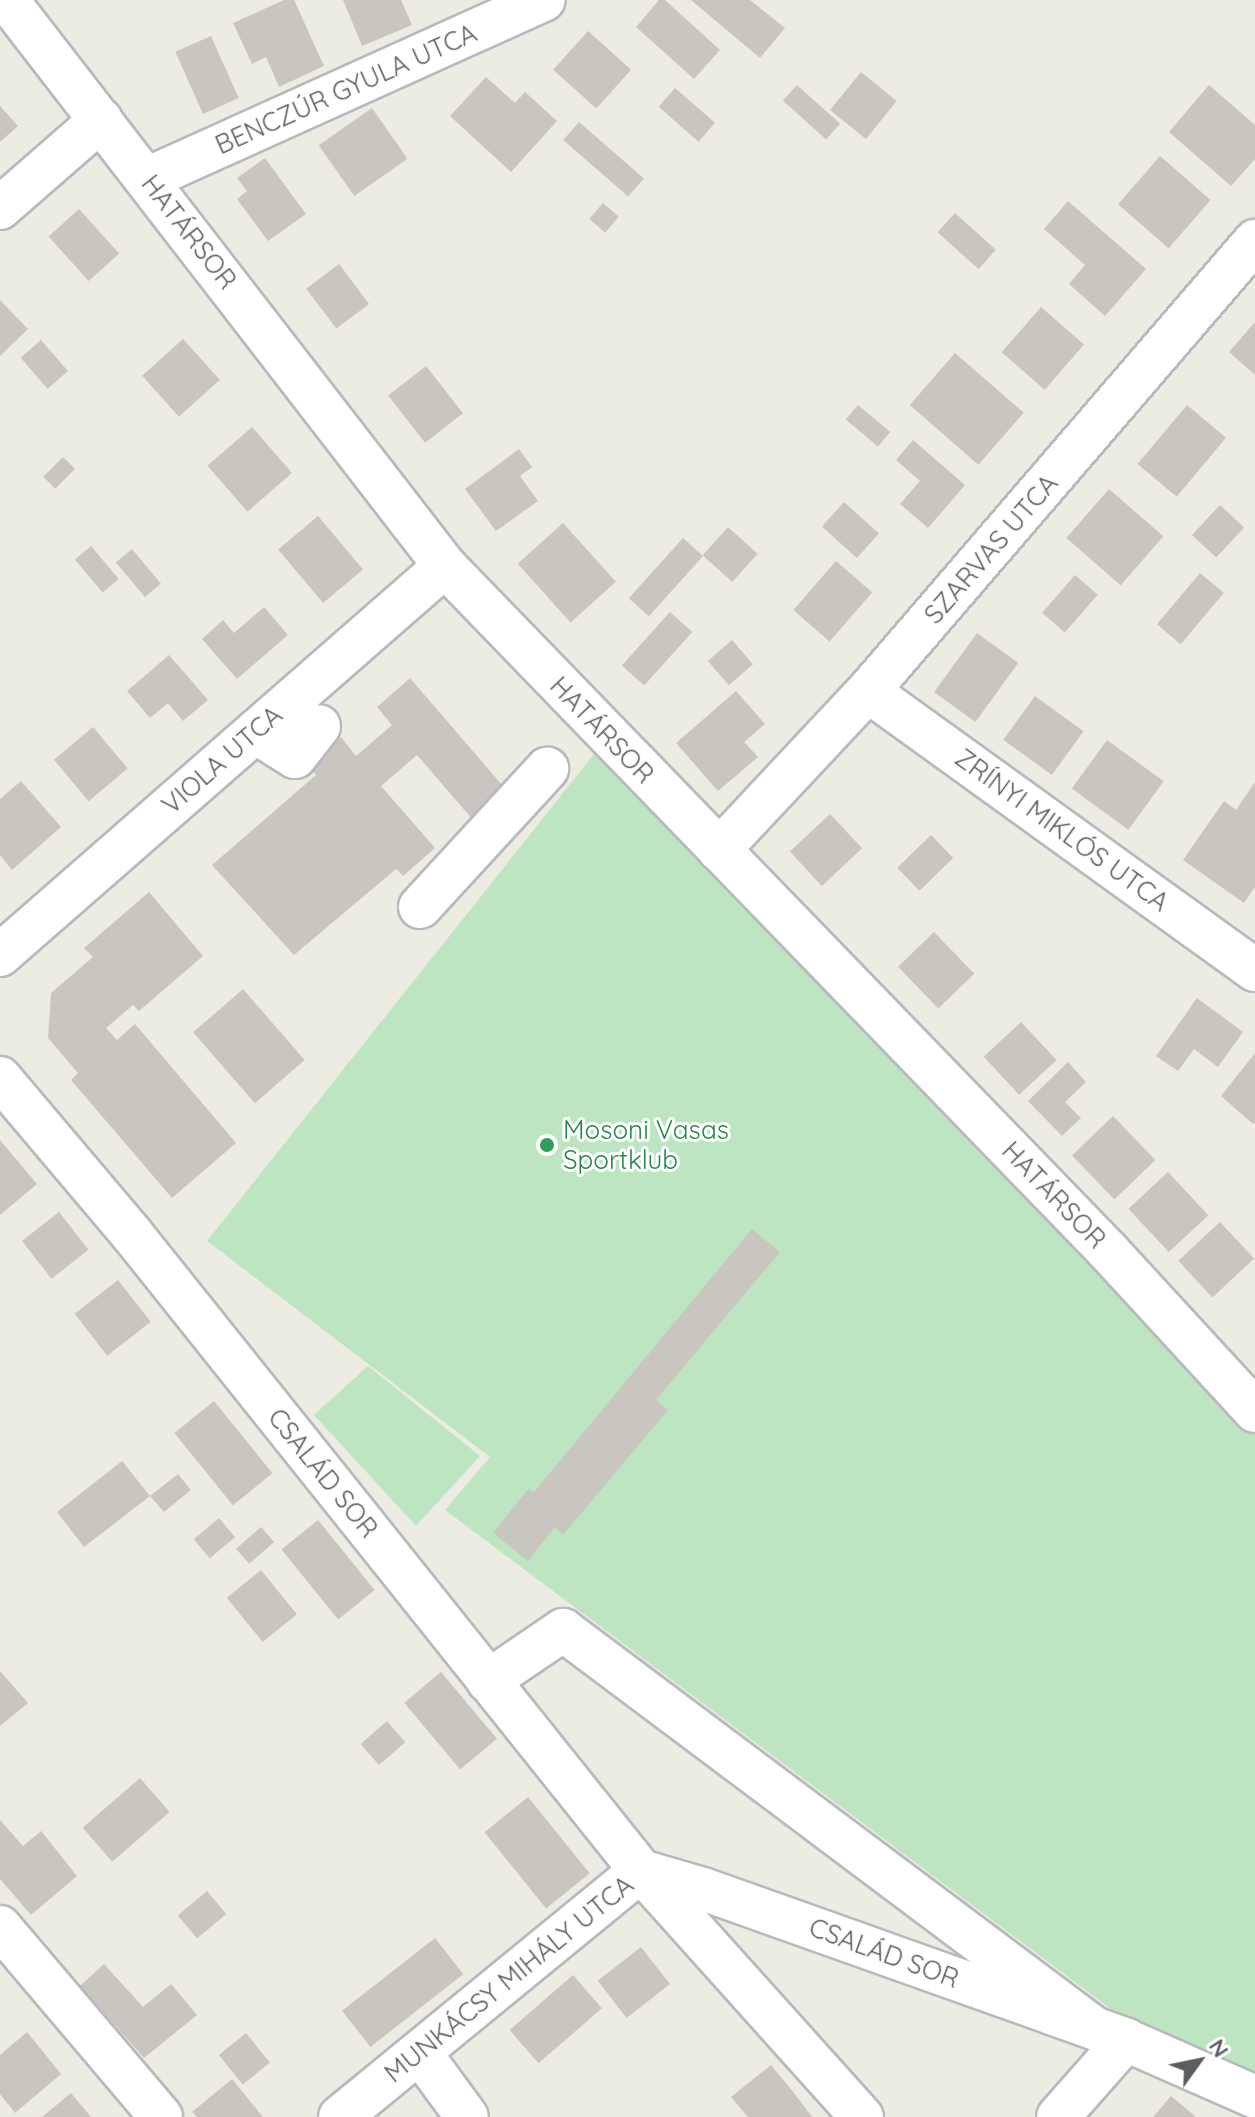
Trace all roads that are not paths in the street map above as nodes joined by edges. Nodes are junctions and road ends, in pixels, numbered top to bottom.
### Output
1 (7, 0) edge
2 (544, 0) edge
3 (101, 120) junction
4 (149, 178) junction
5 (0, 208) edge
6 (1255, 241) edge
7 (445, 566) junction
8 (868, 691) junction
9 (585, 712) junction
10 (319, 726) dead end
11 (255, 732) junction
12 (719, 850) junction
13 (420, 907) dead end
14 (0, 955) edge
15 (1255, 970) edge
16 (0, 1078) edge
17 (1255, 1411) edge
18 (488, 1681) junction
19 (641, 1871) junction
20 (0, 1927) edge
21 (1110, 2034) junction
22 (420, 2053) junction
23 (1255, 2097) edge
24 (161, 2117) edge
25 (340, 2117) edge
26 (467, 2117) edge
27 (862, 2117) edge
28 (1058, 2117) edge

1 - 3 street, HATÁRSOR
2 - 4 street, BENCZÚR GYULA UTCA
3 - 4 street, HATÁRSOR
3 - 5 street
4 - 7 street, HATÁRSOR
6 - 8 street, SZARVAS UTCA
7 - 9 street, HATÁRSOR
7 - 11 street, VIOLA UTCA
8 - 12 street, SZARVAS UTCA
8 - 15 street, ZRÍNYI MIKLÓS UTCA
9 - 12 street, HATÁRSOR
9 - 13 street
10 - 11 street
11 - 14 street, VIOLA UTCA
12 - 17 street, HATÁRSOR
16 - 18 street, CSALÁD SOR
18 - 19 street, CSALÁD SOR
18 - 21 street
19 - 21 street, CSALÁD SOR
19 - 22 street, MUNKÁCSY MIHÁLY UTCA
19 - 27 street, CSALÁD SOR
20 - 24 street
21 - 23 street, CSALÁD SOR
21 - 28 street
22 - 25 street, MUNKÁCSY MIHÁLY UTCA
22 - 26 street

